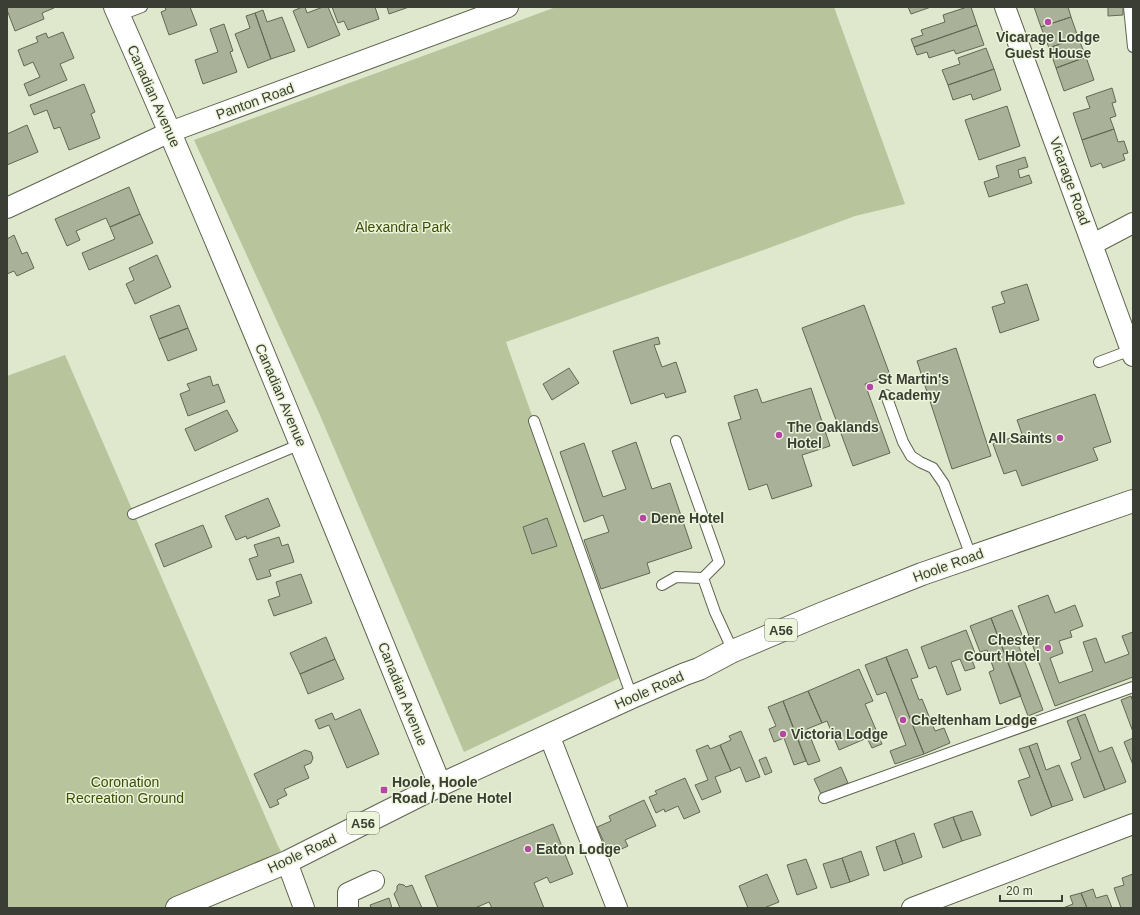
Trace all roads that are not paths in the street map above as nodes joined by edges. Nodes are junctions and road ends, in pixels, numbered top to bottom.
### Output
1 (142, 7) edge
2 (508, 7) edge
3 (1005, 7) edge
4 (1129, 7) edge
5 (117, 11) edge
6 (1133, 48) edge
7 (170, 132) junction
8 (7, 208) edge
9 (1133, 223) edge
10 (1093, 244) junction
11 (1132, 353) edge
12 (1099, 362) dead end
13 (886, 395) dead end
14 (534, 422) dead end
15 (676, 441) dead end
16 (301, 444) junction
17 (1133, 501) edge
18 (134, 514) dead end
19 (972, 556) junction
20 (703, 578) junction
21 (662, 585) dead end
22 (733, 651) junction
23 (1133, 687) edge
24 (632, 697) junction
25 (549, 735) junction
26 (440, 785) junction
27 (824, 798) dead end
28 (1133, 824) edge
29 (287, 862) junction
30 (374, 881) dead end
31 (177, 908) edge
32 (304, 908) edge
33 (348, 908) edge
34 (617, 908) edge
35 (912, 908) edge

1 - 5 lane
2 - 7 street, Panton Road
3 - 10 street, Vicarage Road
4 - 6 lane
5 - 7 main road, Canadian Avenue
7 - 8 street, Panton Road
7 - 16 main road, Canadian Avenue
9 - 10 street
10 - 11 street, Vicarage Road
11 - 12 lane
13 - 19 lane
14 - 24 lane
15 - 20 lane
16 - 18 lane
16 - 26 main road, Canadian Avenue
17 - 19 main road, Hoole Road / A56
19 - 22 main road, Hoole Road / A56
20 - 21 lane
20 - 22 lane
22 - 24 main road, Hoole Road / A56
23 - 27 lane
24 - 25 main road, Hoole Road / A56
25 - 26 main road, Hoole Road / A56
25 - 34 street
26 - 29 main road, Hoole Road / A56
28 - 35 street
29 - 31 main road, Hoole Road / A56
29 - 32 street
30 - 33 street

